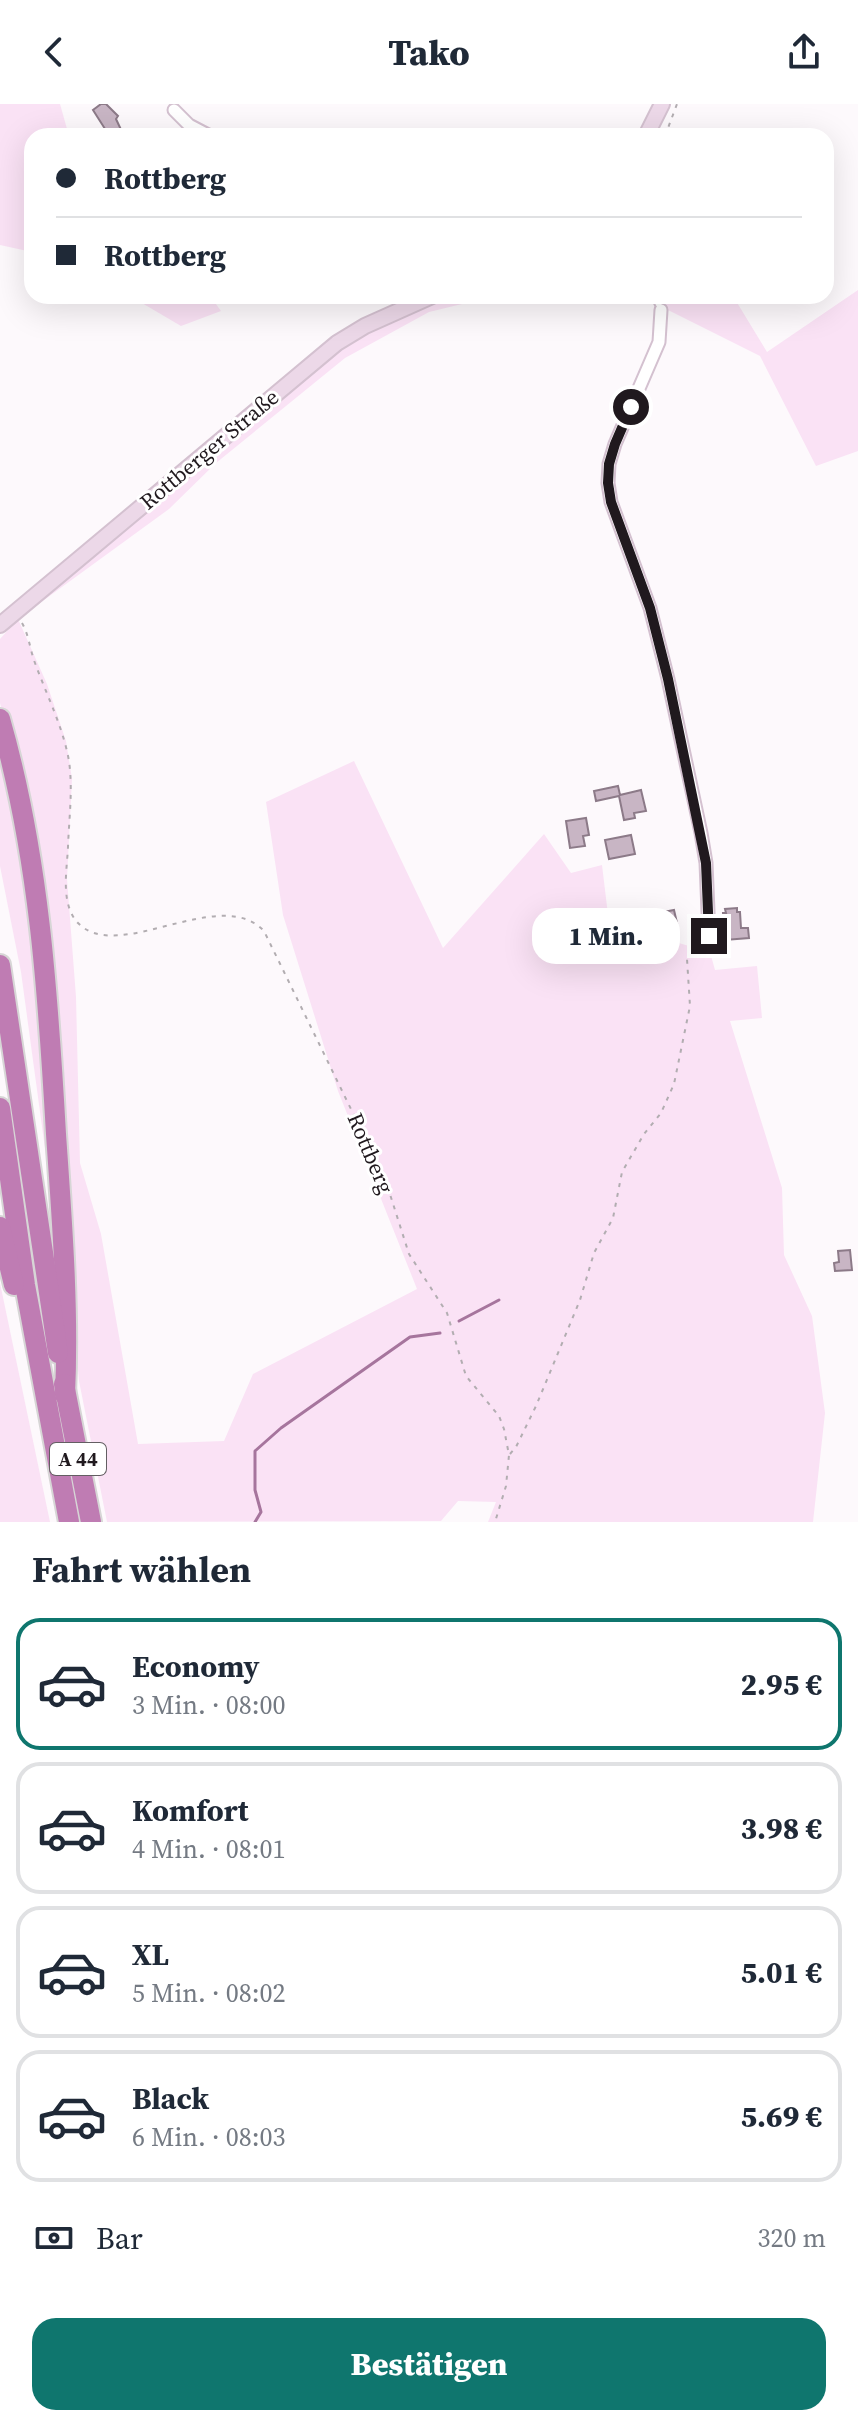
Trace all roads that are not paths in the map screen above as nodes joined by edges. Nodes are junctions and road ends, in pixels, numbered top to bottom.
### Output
1 (662, 104) edge
2 (174, 110) dead end
3 (195, 128) edge
4 (650, 128) edge
5 (414, 304) edge
6 (658, 304) edge
7 (661, 310) joint
8 (6, 620) edge
9 (0, 719) edge
10 (709, 936) road end
11 (0, 965) edge
12 (0, 1108) edge
13 (0, 1227) edge
14 (65, 1395) junction
15 (45, 1402) junction
16 (69, 1522) edge
17 (91, 1522) edge

1 - 4 main road
2 - 3 street
5 - 8 main road, Rottberger Straße
6 - 7 lane
7 - 10 street
9 - 14 highway
11 - 14 highway, A 44
12 - 15 highway, A 44
13 - 15 highway
14 - 17 highway, A 44
15 - 16 highway, A 44

